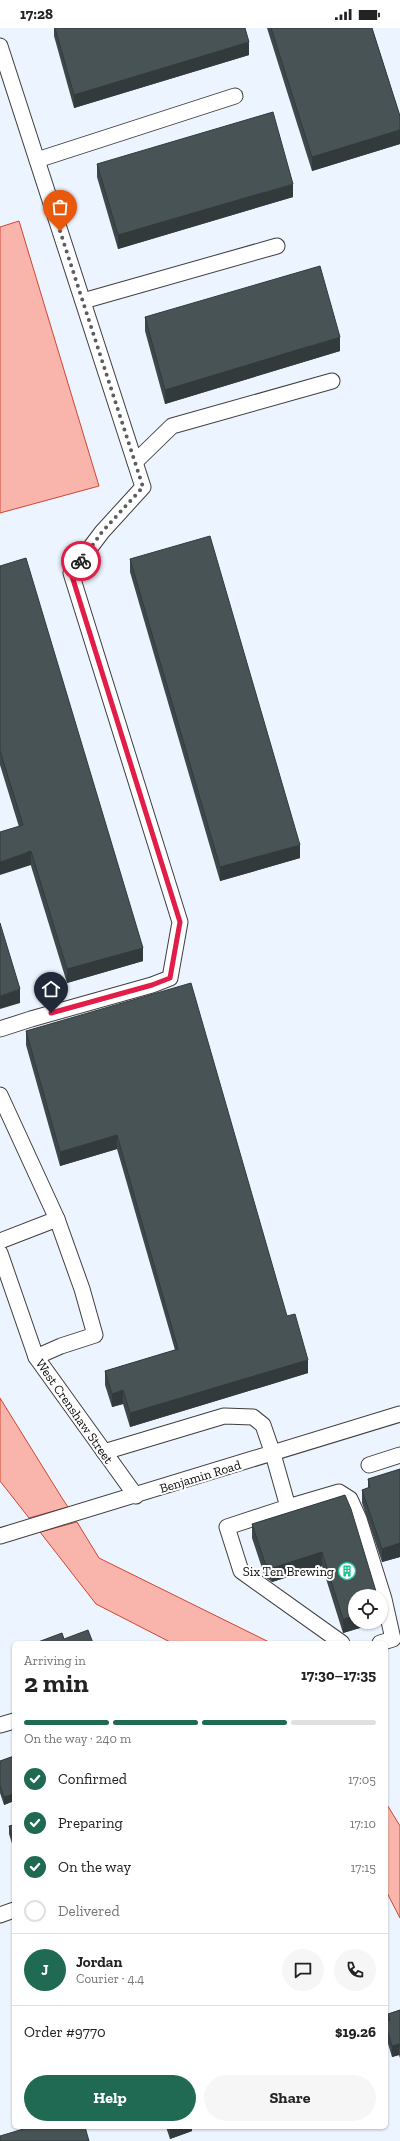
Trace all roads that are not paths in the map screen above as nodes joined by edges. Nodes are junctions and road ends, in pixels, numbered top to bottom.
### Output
1 (0, 46) edge
2 (235, 96) dead end
3 (37, 160) junction
4 (277, 246) dead end
5 (83, 301) junction
6 (332, 381) dead end
7 (135, 462) junction
8 (0, 1029) edge
9 (0, 1094) edge
10 (57, 1219) junction
11 (0, 1241) edge
12 (0, 1253) edge
13 (36, 1357) junction
14 (400, 1414) edge
15 (104, 1452) junction
16 (273, 1454) junction
17 (400, 1455) edge
18 (369, 1465) dead end
19 (136, 1496) junction
20 (288, 1507) junction
21 (0, 1536) edge
22 (339, 1641) edge
23 (387, 1641) edge
24 (12, 1722) edge
25 (0, 1725) edge
26 (12, 1911) edge
27 (0, 1915) edge

1 - 3 street
2 - 3 street
3 - 5 street
4 - 5 street
5 - 7 street
6 - 7 street
7 - 8 street
9 - 10 street
10 - 11 street
10 - 13 street
12 - 13 street, West Crenshaw Street
13 - 15 street, West Crenshaw Street
14 - 16 street, Benjamin Road
15 - 16 street
15 - 19 street, West Crenshaw Street
16 - 19 street, Benjamin Road
16 - 20 street
17 - 18 street
19 - 21 street, Benjamin Road
20 - 22 street
20 - 23 street
24 - 25 street
26 - 27 street

